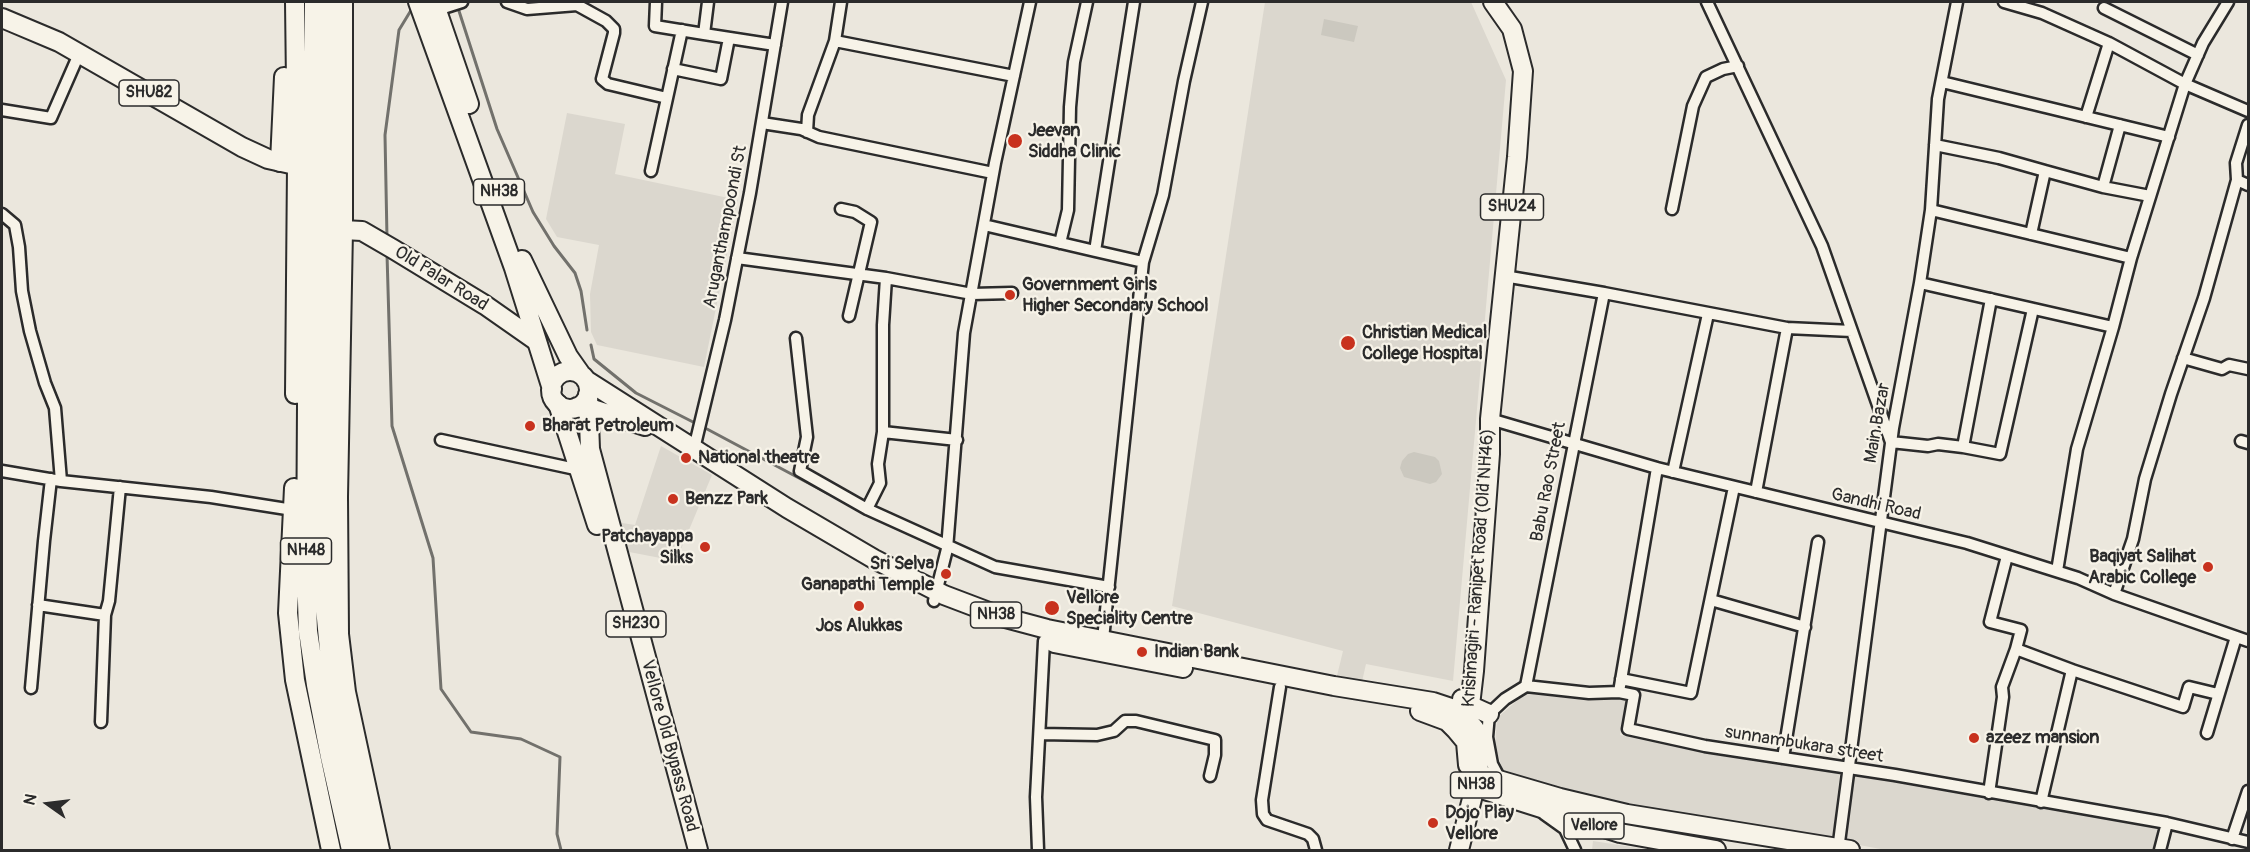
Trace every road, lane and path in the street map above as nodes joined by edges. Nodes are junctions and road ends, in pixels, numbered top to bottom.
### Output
1 (287, 2) edge
2 (295, 2) edge
3 (314, 2) edge
4 (330, 2) edge
5 (343, 2) edge
6 (462, 2) edge
7 (507, 2) edge
8 (656, 2) edge
9 (708, 2) edge
10 (782, 2) edge
11 (841, 2) edge
12 (1030, 2) edge
13 (1087, 2) edge
14 (1134, 2) edge
15 (1202, 2) edge
16 (1493, 2) edge
17 (1707, 2) edge
18 (1957, 2) edge
19 (2004, 2) edge
20 (2228, 2) edge
21 (429, 5) edge
22 (2104, 8) dead end
23 (2, 18) edge
24 (682, 30) junction
25 (704, 34) junction
26 (729, 38) junction
27 (836, 41) junction
28 (2109, 43) junction
29 (775, 45) junction
30 (79, 54) junction
31 (2198, 55) junction
32 (1738, 66) junction
33 (673, 69) junction
34 (1014, 76) junction
35 (1941, 82) junction
36 (2185, 84) junction
37 (667, 98) junction
38 (2, 110) edge
39 (2248, 111) edge
40 (2086, 117) junction
41 (762, 123) junction
42 (2120, 125) junction
43 (2248, 125) edge
44 (807, 132) junction
45 (2169, 137) junction
46 (1935, 145) junction
47 (289, 164) junction
48 (651, 171) dead end
49 (2045, 171) junction
50 (993, 173) junction
51 (2237, 180) junction
52 (2248, 185) edge
53 (2103, 187) junction
54 (2150, 196) junction
55 (841, 209) dead end
56 (1672, 209) dead end
57 (1931, 210) junction
58 (2, 214) edge
59 (984, 225) junction
60 (343, 230) junction
61 (2031, 234) junction
62 (1060, 243) junction
63 (1095, 250) junction
64 (737, 258) junction
65 (2131, 258) junction
66 (320, 262) junction
67 (1143, 262) junction
68 (858, 274) junction
69 (1504, 276) junction
70 (886, 278) junction
71 (1920, 283) junction
72 (1012, 293) dead end
73 (1604, 293) junction
74 (972, 294) junction
75 (1991, 299) junction
76 (2033, 309) junction
77 (1708, 314) junction
78 (849, 316) dead end
79 (2113, 327) junction
80 (1787, 328) junction
81 (1852, 331) junction
82 (796, 338) dead end
83 (535, 340) junction
84 (2183, 358) junction
85 (2248, 369) edge
86 (584, 393) junction
87 (555, 397) junction
88 (1490, 419) junction
89 (883, 432) junction
90 (441, 440) dead end
91 (957, 440) junction
92 (1891, 442) junction
93 (1573, 444) junction
94 (1963, 447) junction
95 (693, 452) junction
96 (1657, 468) junction
97 (580, 470) junction
98 (2, 471) edge
99 (1673, 472) junction
100 (56, 480) junction
101 (120, 487) junction
102 (1734, 487) junction
103 (1756, 492) junction
104 (867, 509) junction
105 (293, 510) junction
106 (1880, 523) junction
107 (1818, 542) dead end
108 (947, 544) junction
109 (2007, 556) junction
110 (2057, 571) junction
111 (1109, 588) junction
112 (2114, 594) junction
113 (935, 596) junction
114 (1711, 600) junction
115 (38, 605) junction
116 (105, 615) junction
117 (1805, 627) junction
118 (2236, 637) junction
119 (1103, 639) junction
120 (1044, 641) junction
121 (2248, 641) edge
122 (2016, 649) junction
123 (2072, 669) junction
124 (1622, 679) junction
125 (1526, 686) junction
126 (1280, 687) junction
127 (31, 688) dead end
128 (1619, 692) junction
129 (2218, 694) junction
130 (1489, 714) junction
131 (1463, 718) junction
132 (101, 722) dead end
133 (2206, 733) dead end
134 (1040, 734) junction
135 (1783, 758) junction
136 (1849, 768) junction
137 (1210, 776) dead end
138 (1477, 781) junction
139 (1501, 782) junction
140 (2248, 791) edge
141 (1989, 793) junction
142 (2041, 802) junction
143 (1534, 807) junction
144 (2168, 824) junction
145 (2232, 838) junction
146 (2248, 842) edge
147 (331, 850) edge
148 (351, 850) edge
149 (367, 850) edge
150 (380, 850) edge
151 (687, 850) edge
152 (698, 850) edge
153 (1038, 850) edge
154 (1316, 850) edge
155 (1447, 850) edge
156 (1459, 850) edge
157 (1575, 850) edge
158 (1716, 850) edge
159 (1842, 850) edge
160 (2160, 850) edge

1 - 47 main road
2 - 47 main road
3 - 66 main road, NH48
4 - 66 main road, NH48
5 - 60 main road
6 - 21 street
7 - 37 street
8 - 24 street
9 - 25 street
10 - 29 street, Aruganthampoondi St
11 - 27 street
12 - 34 street
13 - 62 street
14 - 63 street
15 - 67 street
16 - 69 main road, SHU24
17 - 32 street
18 - 35 street, Main Bazar
19 - 28 street
20 - 31 street
21 - 83 main road, NH38
21 - 86 main road, NH38
22 - 31 street
23 - 30 main road, SHU82
24 - 25 street
24 - 33 street
25 - 26 street
26 - 29 street
26 - 33 street
27 - 34 street
27 - 44 street
28 - 36 street
28 - 40 street
29 - 41 street, Aruganthampoondi St
30 - 38 street
30 - 47 main road, SHU82
31 - 36 street
32 - 56 street
32 - 81 street
33 - 37 street
34 - 50 street
35 - 40 street
35 - 46 street, Main Bazar
36 - 39 street
36 - 45 street
37 - 48 street
40 - 42 street
41 - 44 street
41 - 64 street, Aruganthampoondi St
42 - 45 street
42 - 53 street
43 - 51 street
44 - 50 street
45 - 54 street
46 - 49 street
46 - 57 street, Main Bazar
47 - 105 main road
49 - 53 street
49 - 61 street
50 - 59 street
51 - 52 street
51 - 84 street
53 - 54 street
54 - 65 street
55 - 68 street
57 - 61 street
57 - 71 street, Main Bazar
58 - 100 street
59 - 62 street
59 - 74 street
60 - 83 main road, Old Palar Road
60 - 150 main road
61 - 65 street
62 - 63 street
63 - 67 street
64 - 68 street
64 - 95 street, Aruganthampoondi St
65 - 79 street
66 - 148 main road, NH48
66 - 149 main road, NH48
67 - 111 street
68 - 70 street
68 - 78 street
69 - 73 street
69 - 88 main road, SHU24
70 - 74 street
70 - 89 street
71 - 75 street
71 - 92 street, Main Bazar
72 - 74 street
73 - 77 street
73 - 93 street, Babu Rao Street
74 - 91 street
75 - 76 street
75 - 94 street
76 - 79 street
76 - 94 street
77 - 80 street
77 - 99 street
79 - 110 street
80 - 81 street
80 - 103 street
81 - 92 street
82 - 104 street
83 - 87 main road, NH38
84 - 85 street
84 - 112 street
86 - 87 main road, NH38
86 - 87 main road
86 - 95 main road, NH38
86 - 95 main road, NH38
86 - 152 main road, Vellore Old Bypass Road / SH230
87 - 97 main road, Vellore Old Bypass Road / SH230
88 - 93 street, Gandhi Road
88 - 131 main road, Krishnagiri - Ranipet Road (Old NH46) / SHU24
89 - 91 street
89 - 104 street
90 - 97 street
91 - 108 street
92 - 94 street
92 - 106 street, Main Bazar
93 - 96 street, Gandhi Road
93 - 125 street, Babu Rao Street
95 - 113 main road, NH38
96 - 99 street, Gandhi Road
96 - 124 street
97 - 151 main road, Vellore Old Bypass Road / SH230
98 - 100 street
99 - 102 street, Gandhi Road
100 - 101 street
100 - 115 street
101 - 105 street
101 - 116 street
102 - 103 street, Gandhi Road
102 - 114 street
103 - 106 street, Gandhi Road
104 - 108 street
105 - 147 main road
106 - 109 street, Gandhi Road
106 - 136 street, Main Bazar
107 - 117 street
108 - 111 street
108 - 113 street
109 - 110 street, Gandhi Road
109 - 122 street
110 - 112 street, Gandhi Road
111 - 119 street
112 - 118 street, Gandhi Road
113 - 119 main road, NH38
113 - 120 main road, NH38
114 - 117 street
114 - 124 street
115 - 116 street
115 - 127 street
116 - 132 street
117 - 135 street
118 - 121 street, Gandhi Road
118 - 129 street
119 - 131 main road, NH38
120 - 126 main road, NH38
120 - 134 street
122 - 123 street
122 - 141 street
123 - 129 street
123 - 142 street
124 - 128 street
125 - 128 street
125 - 130 street
126 - 131 main road, NH38
126 - 154 street
128 - 135 street, sunnambukara street
129 - 133 street
130 - 131 main road
130 - 139 street
131 - 138 main road, NH38
131 - 155 main road, NH38
134 - 137 street
134 - 153 street
135 - 136 street, sunnambukara street
136 - 141 street, sunnambukara street
136 - 159 street, Main Bazar
138 - 139 main road
138 - 143 main road, Vellore
138 - 156 main road, NH38
139 - 143 street
139 - 159 main road
140 - 145 street
141 - 142 street, sunnambukara street
142 - 144 street, sunnambukara street
143 - 157 street
143 - 158 main road, Vellore
144 - 145 street, sunnambukara street
144 - 160 street
145 - 146 street, sunnambukara street

